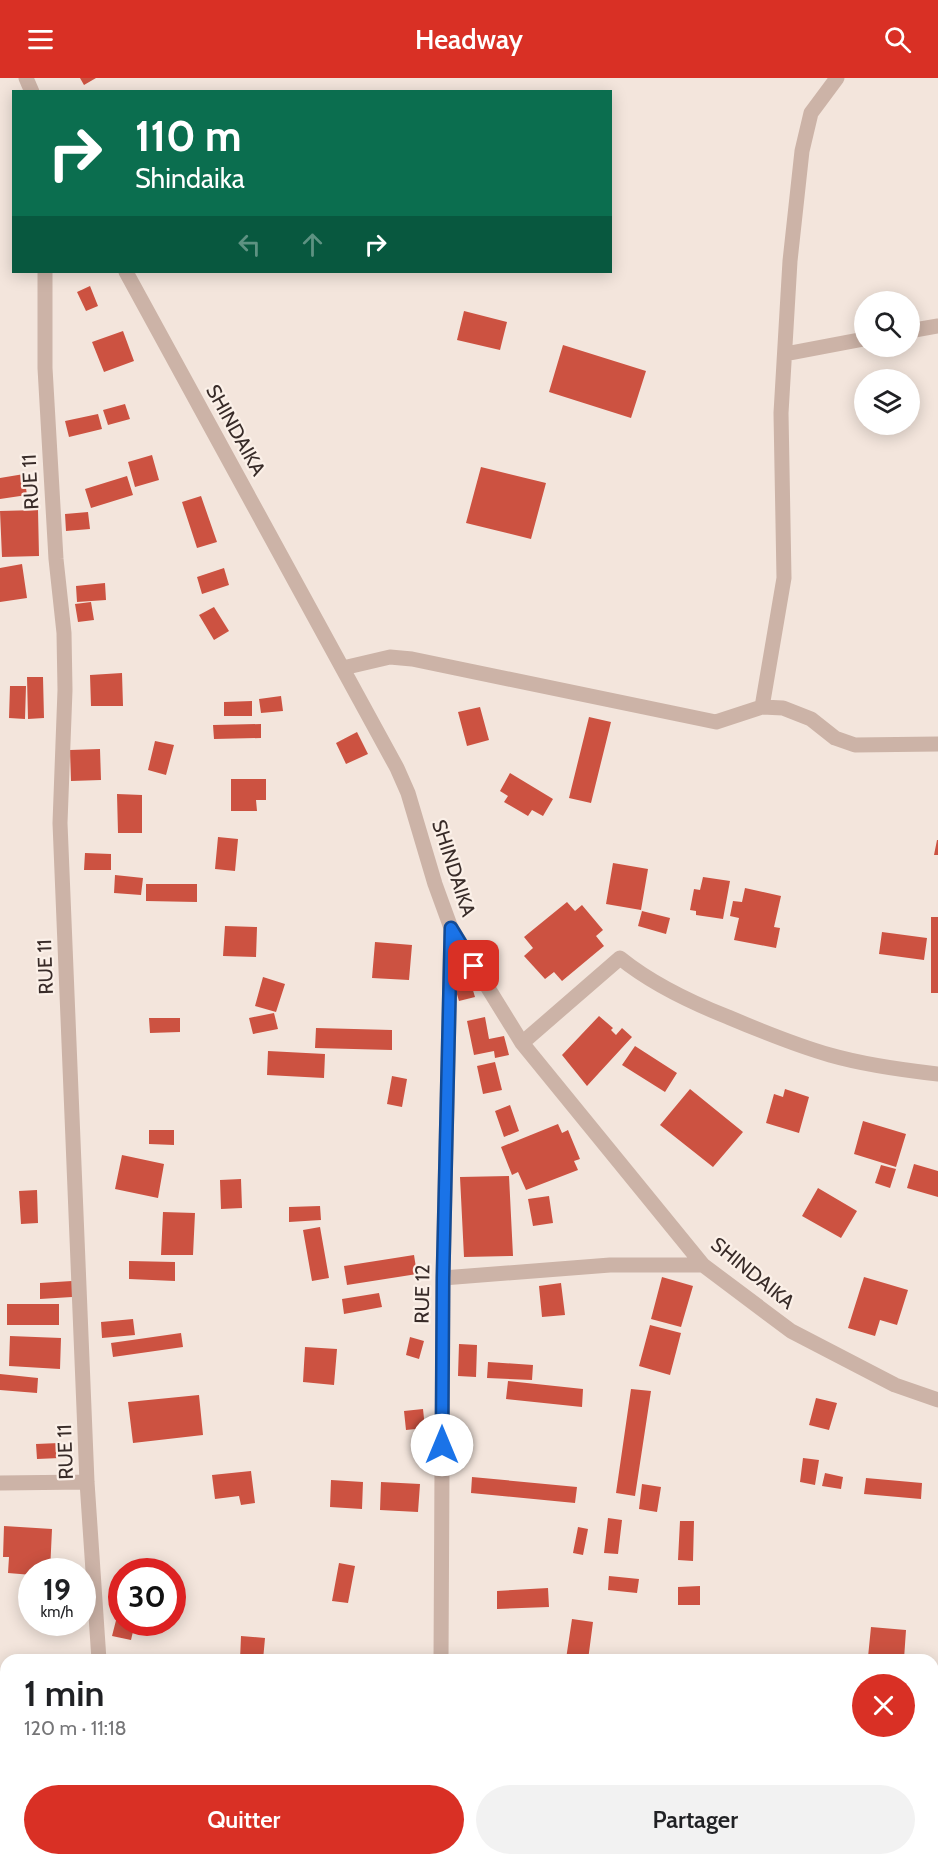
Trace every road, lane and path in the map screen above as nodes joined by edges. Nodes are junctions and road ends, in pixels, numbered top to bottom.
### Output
1 (837, 78) edge
2 (45, 273) edge
3 (127, 273) edge
4 (938, 326) edge
5 (920, 329) edge
6 (854, 341) edge
7 (785, 354) junction
8 (342, 668) junction
9 (762, 707) junction
10 (938, 744) edge
11 (451, 928) junction
12 (522, 1043) junction
13 (938, 1074) edge
14 (703, 1265) junction
15 (443, 1278) junction
16 (938, 1400) edge
17 (87, 1482) junction
18 (0, 1483) edge
19 (99, 1654) edge
20 (441, 1654) edge

1 - 7 street
2 - 17 street, RUE 11
3 - 8 street, SHINDAIKA
4 - 5 street
6 - 7 street
7 - 9 street
8 - 9 street
8 - 11 street, SHINDAIKA
9 - 10 street
11 - 12 street, SHINDAIKA
11 - 15 street, RUE 12
12 - 13 street
12 - 14 street, SHINDAIKA
14 - 15 street
14 - 16 street, SHINDAIKA
15 - 20 street, RUE 12
17 - 18 street
17 - 19 street, RUE 11

